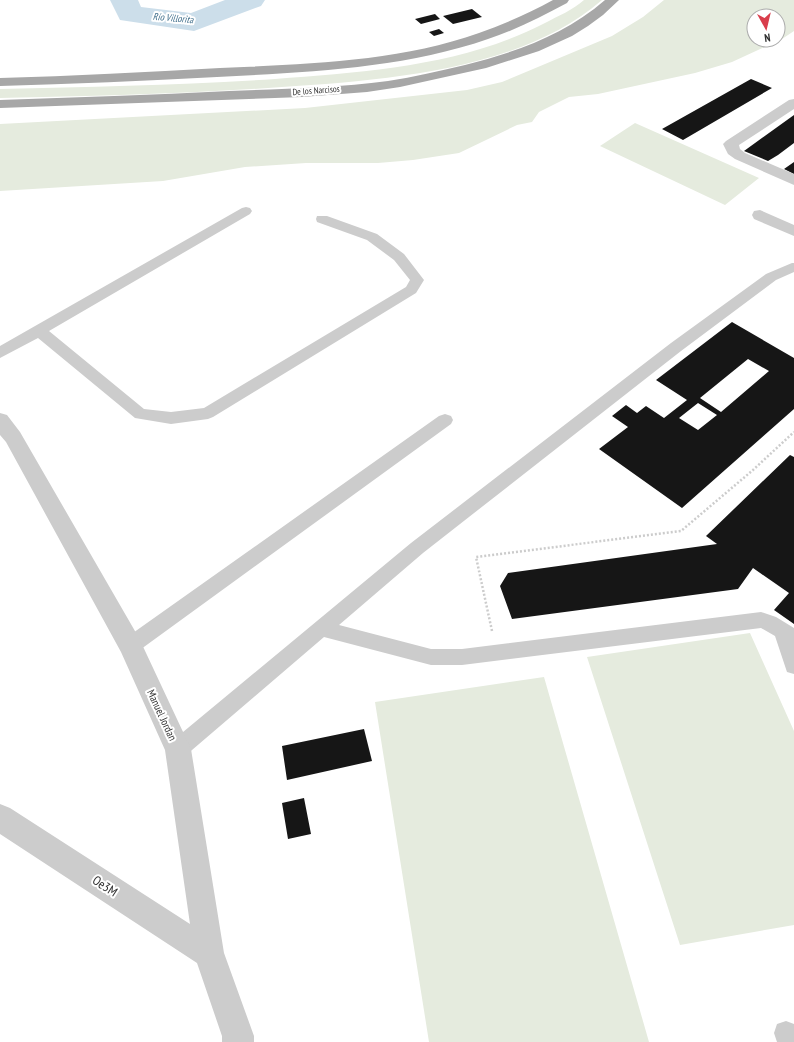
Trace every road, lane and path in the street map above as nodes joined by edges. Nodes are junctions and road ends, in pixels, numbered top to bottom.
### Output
1 (563, 0) edge
2 (613, 0) edge
3 (0, 82) edge
4 (794, 103) edge
5 (0, 104) edge
6 (794, 180) edge
7 (246, 211) dead end
8 (760, 215) dead end
9 (322, 218) dead end
10 (793, 230) edge
11 (794, 268) edge
12 (38, 330) junction
13 (0, 353) edge
14 (0, 420) edge
15 (445, 420) dead end
16 (794, 432) edge
17 (321, 628) junction
18 (788, 634) edge
19 (130, 646) junction
20 (497, 653) junction
21 (794, 666) edge
22 (178, 749) junction
23 (0, 818) edge
24 (209, 954) junction
25 (238, 1042) edge

1 - 3 main road
2 - 5 main road, De los Narcisos
4 - 6 street
7 - 12 lane
8 - 10 street
9 - 12 lane
11 - 17 lane
12 - 13 lane
14 - 19 street, Manuel Jordan
15 - 19 lane
16 - 20 path
17 - 20 lane
17 - 22 lane
18 - 20 lane
18 - 21 lane
19 - 22 street, Manuel Jordan
22 - 24 street, Manuel Jordan
23 - 24 street, Oe3M
24 - 25 street, Manuel Jordan

